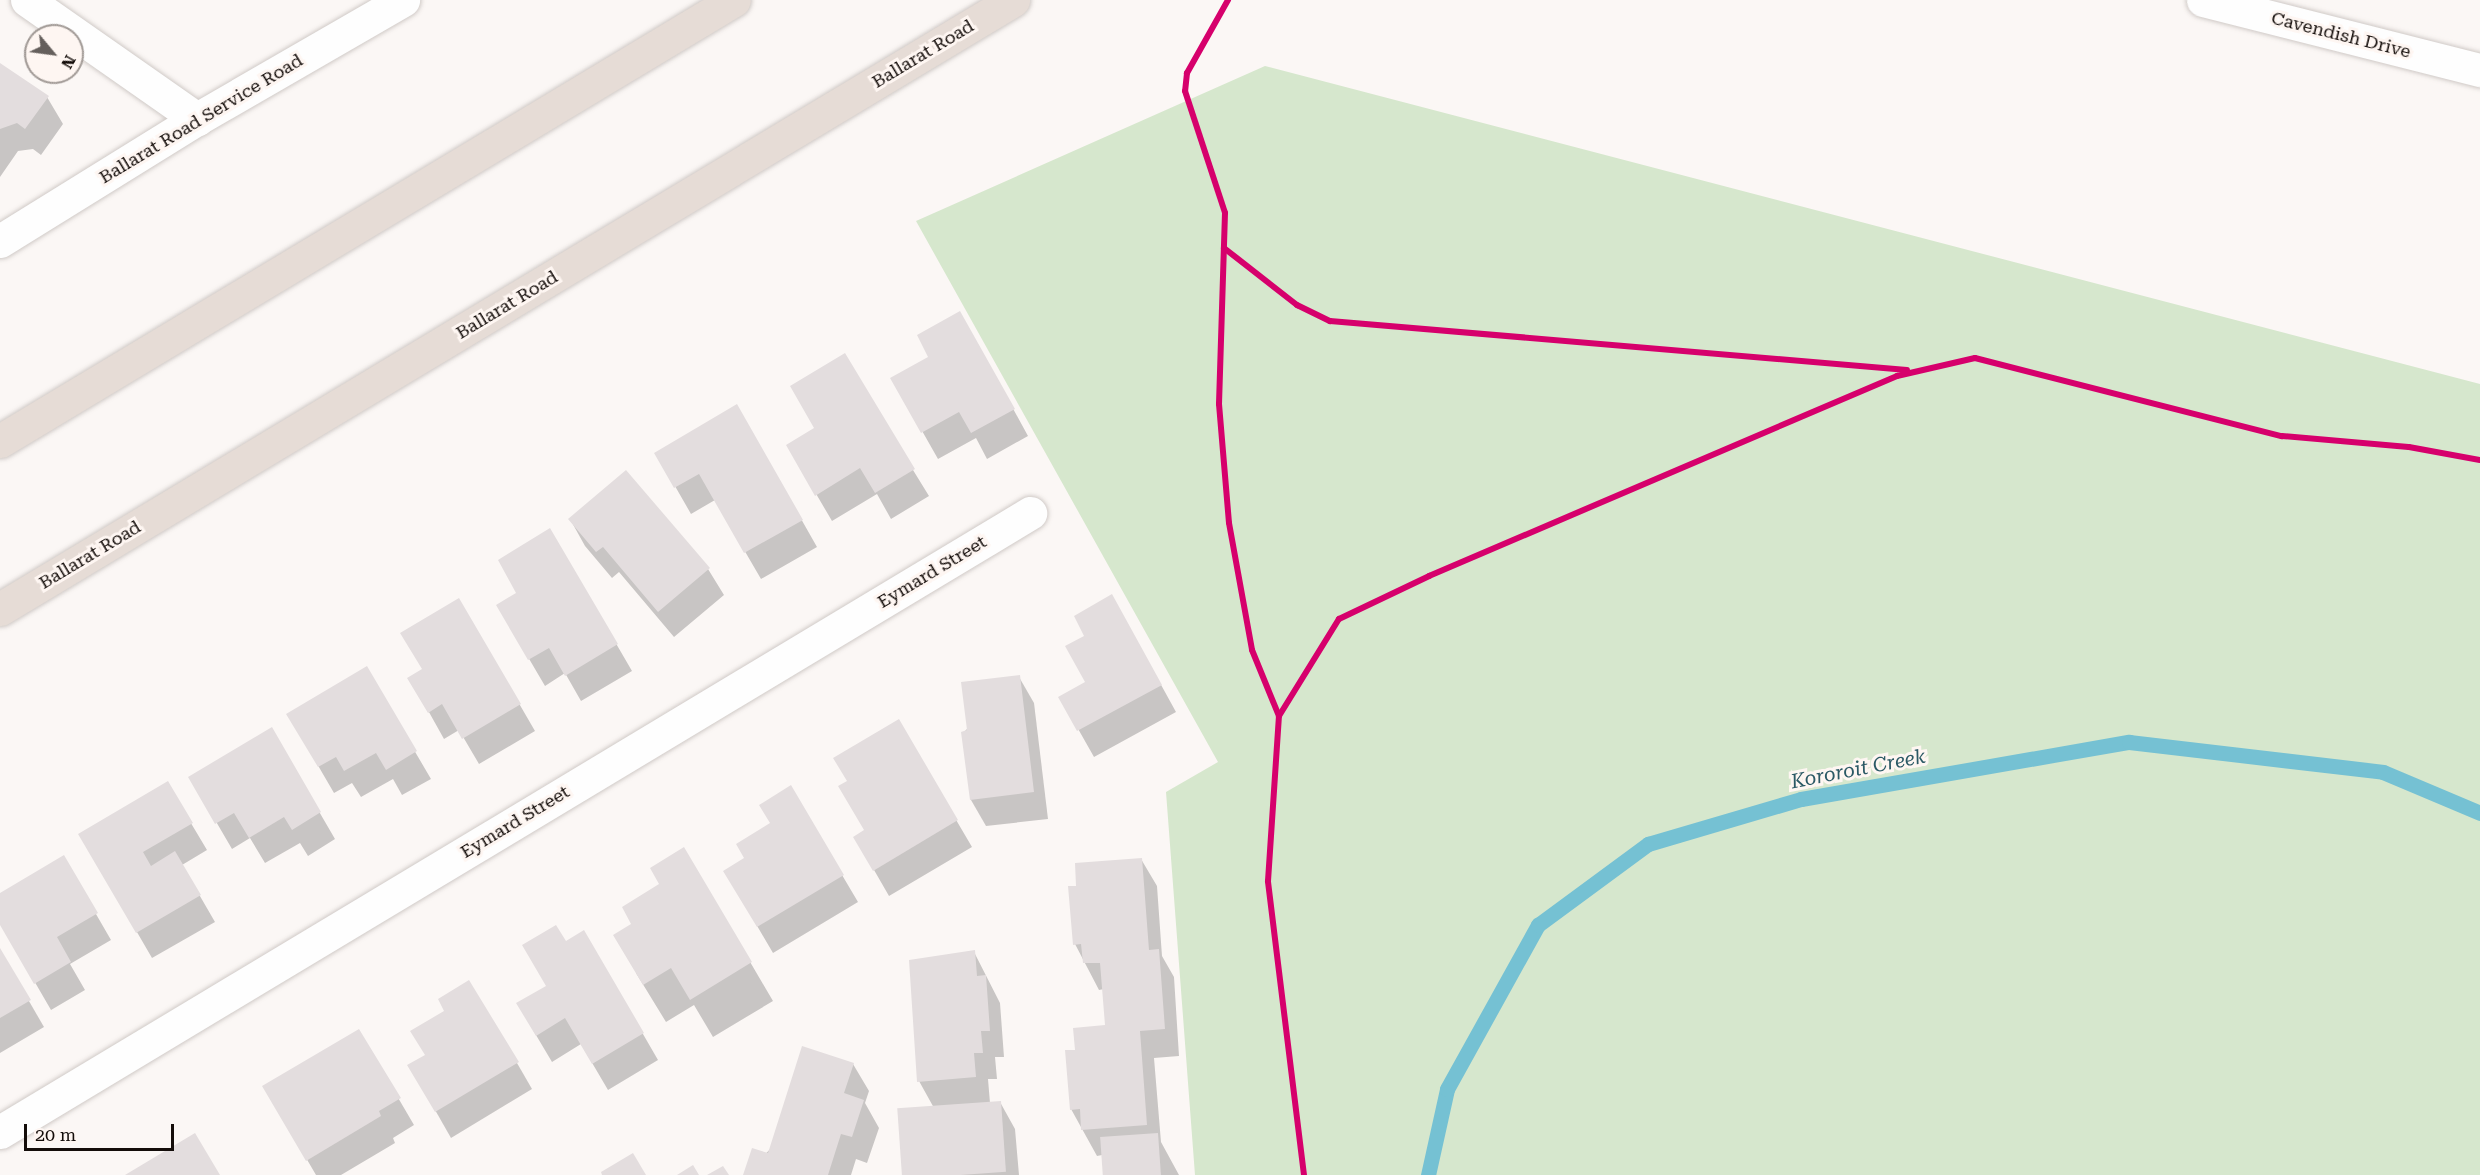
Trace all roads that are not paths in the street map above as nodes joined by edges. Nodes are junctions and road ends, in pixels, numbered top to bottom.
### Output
1 (27, 0) edge
2 (403, 0) edge
3 (734, 0) edge
4 (1013, 0) edge
5 (2203, 0) edge
6 (2480, 70) edge
7 (197, 119) junction
8 (0, 241) edge
9 (0, 441) edge
10 (1030, 513) dead end
11 (0, 609) edge
12 (0, 1132) edge

1 - 7 street
2 - 7 street, Ballarat Road Service Road
3 - 9 highway
4 - 11 highway, Ballarat Road
5 - 6 street, Cavendish Drive
7 - 8 street, Ballarat Road Service Road
10 - 12 street, Eymard Street

